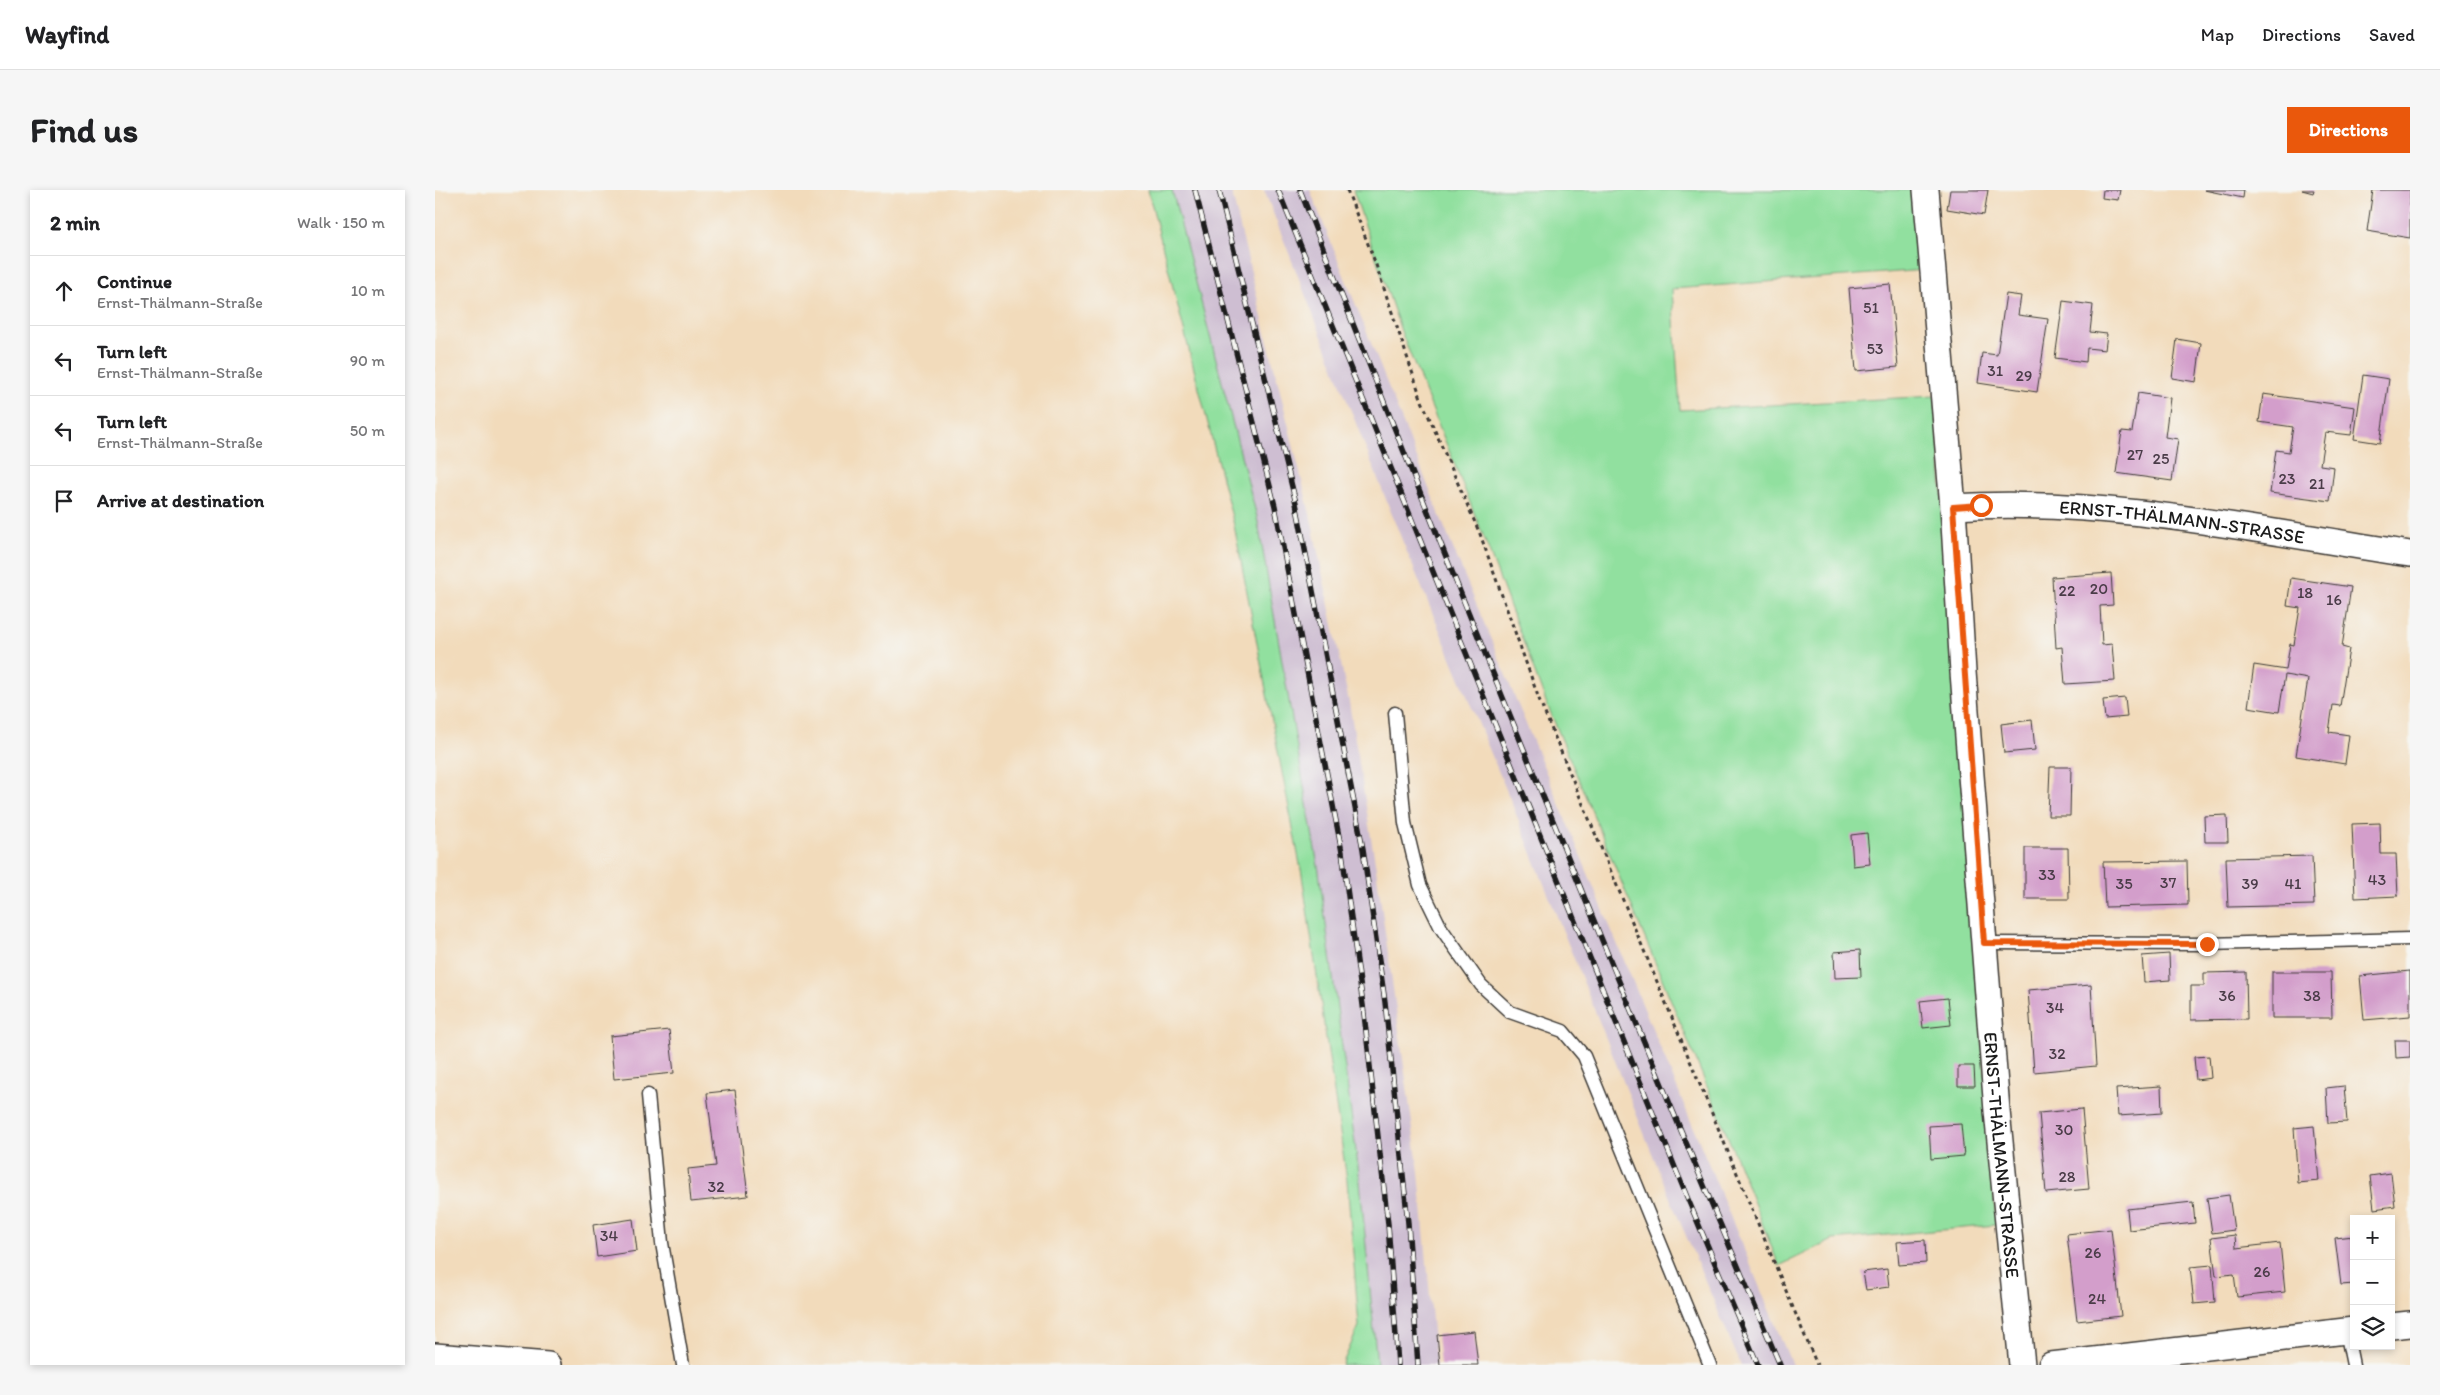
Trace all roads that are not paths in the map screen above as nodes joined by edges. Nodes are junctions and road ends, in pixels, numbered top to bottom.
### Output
1 (1926, 190) edge
2 (1953, 507) junction
3 (2410, 554) edge
4 (1395, 713) dead end
5 (2410, 939) edge
6 (1984, 943) junction
7 (648, 1095) dead end
8 (2410, 1324) edge
9 (2395, 1326) edge
10 (2350, 1330) edge
11 (2352, 1350) edge
12 (435, 1356) edge
13 (548, 1365) edge
14 (683, 1365) edge
15 (1710, 1365) edge
16 (2022, 1365) edge
17 (2051, 1365) edge
18 (2353, 1365) edge

1 - 2 street, ERNST-THÄLMANN-STRASSE
2 - 3 street, ERNST-THÄLMANN-STRASSE
2 - 6 street, ERNST-THÄLMANN-STRASSE
4 - 15 lane
5 - 6 lane
6 - 16 street, ERNST-THÄLMANN-STRASSE
7 - 14 lane
8 - 9 street
10 - 17 street
11 - 18 lane
12 - 13 street

